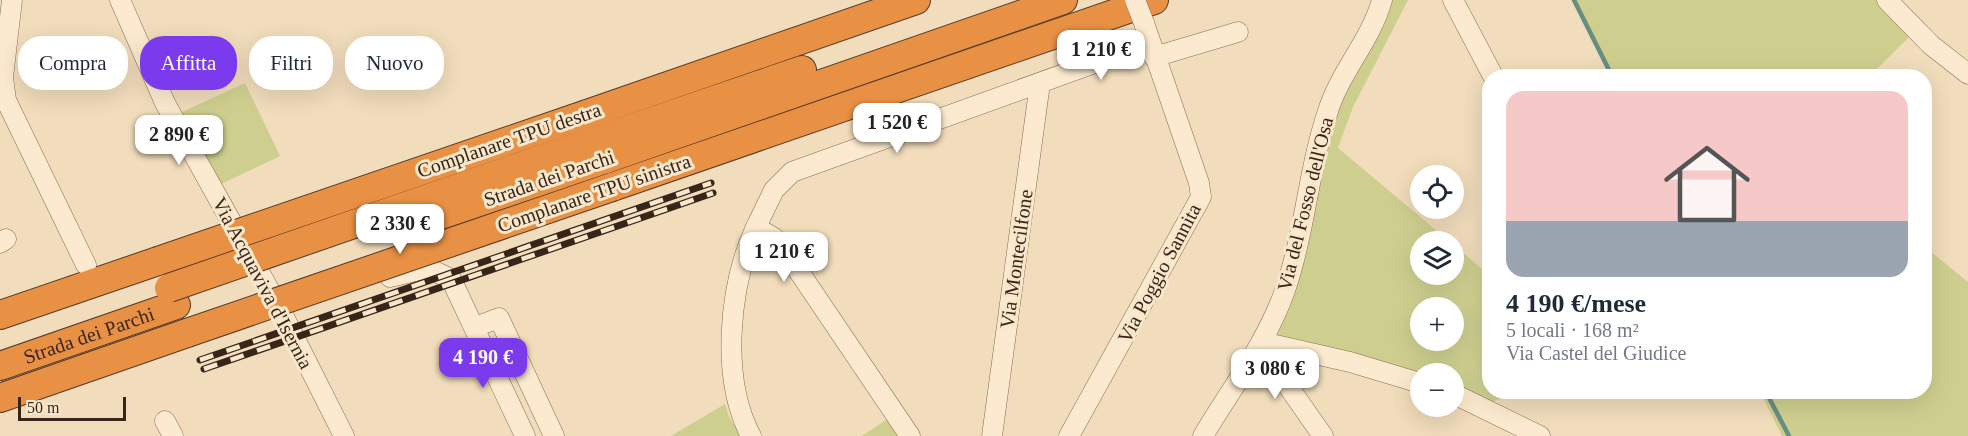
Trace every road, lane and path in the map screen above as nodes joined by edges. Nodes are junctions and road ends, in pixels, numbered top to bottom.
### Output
1 (12, 0) edge
2 (120, 0) edge
3 (916, 0) edge
4 (1006, 0) edge
5 (1064, 0) edge
6 (1136, 0) edge
7 (1382, 0) edge
8 (1453, 0) edge
9 (1887, 0) edge
10 (1149, 12) edge
11 (1238, 32) dead end
12 (1152, 50) junction
13 (1490, 69) edge
14 (1968, 73) edge
15 (1040, 83) junction
16 (599, 150) junction
17 (756, 227) junction
18 (86, 265) dead end
19 (173, 297) junction
20 (281, 311) junction
21 (0, 315) edge
22 (475, 327) junction
23 (1262, 342) junction
24 (0, 346) edge
25 (0, 366) edge
26 (1410, 380) edge
27 (0, 398) edge
28 (1464, 399) edge
29 (747, 428) edge
30 (344, 436) edge
31 (525, 436) edge
32 (554, 436) edge
33 (910, 436) edge
34 (992, 436) edge
35 (1070, 436) edge
36 (1203, 436) edge
37 (1323, 436) edge
38 (1540, 436) edge

1 - 18 street
2 - 20 street, Via Acquaviva d'Isernia
3 - 21 highway, Complanare TPU destra, bridge
4 - 16 highway, Strada dei Parchi
5 - 16 highway, Strada dei Parchi
6 - 10 street, Via Poggio Sannita, bridge
7 - 23 street, Via del Fosso dell'Osa
8 - 13 street
9 - 14 street
10 - 12 street, Via Poggio Sannita
10 - 27 highway, Complanare TPU sinistra, bridge
11 - 12 street
12 - 15 street
12 - 35 street, Via Poggio Sannita
15 - 17 street
15 - 34 street, Via Montecilfone
16 - 19 highway, Strada dei Parchi, bridge
17 - 29 street
17 - 33 street
19 - 24 highway, Strada dei Parchi
19 - 25 highway, Strada dei Parchi
20 - 22 street
20 - 30 street, Via Acquaviva d'Isernia
22 - 31 street
22 - 32 street
23 - 26 street
23 - 36 street, Via del Fosso dell'Osa
23 - 37 street
28 - 38 street

